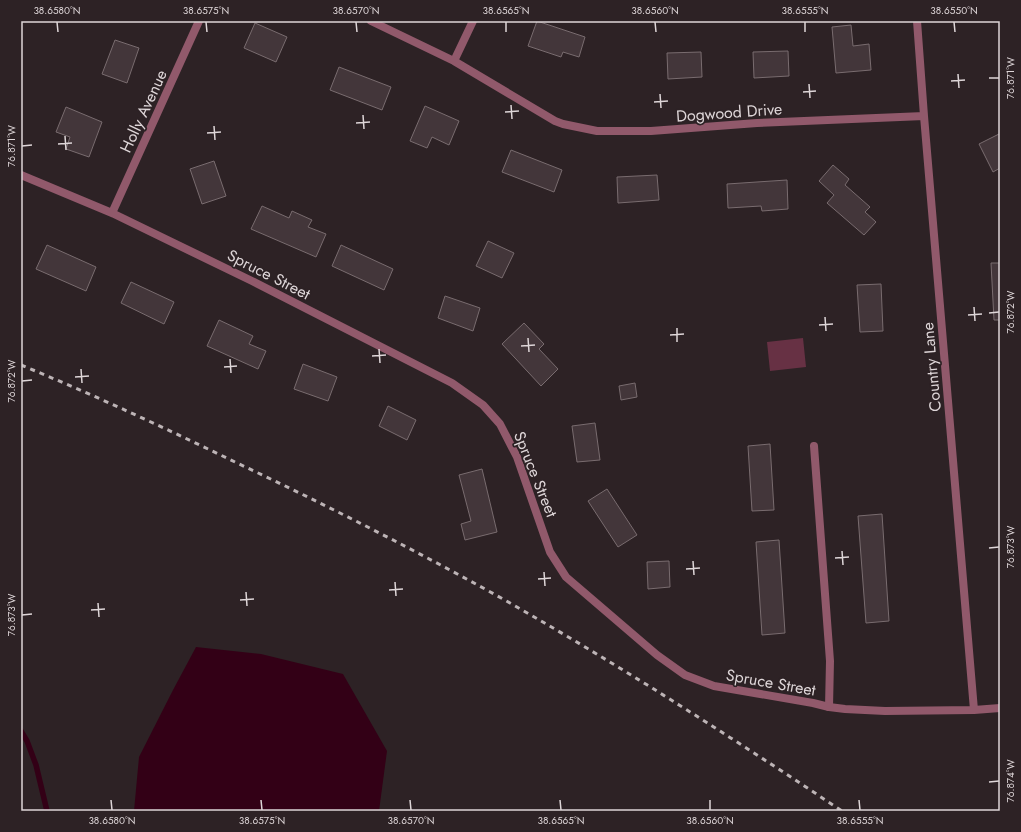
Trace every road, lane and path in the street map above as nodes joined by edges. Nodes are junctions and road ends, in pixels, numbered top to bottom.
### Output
1 (199, 21) edge
2 (371, 21) edge
3 (473, 21) edge
4 (917, 21) edge
5 (454, 61) junction
6 (924, 116) junction
7 (21, 175) edge
8 (112, 212) junction
9 (814, 446) dead end
10 (829, 707) junction
11 (1000, 708) edge
12 (974, 710) junction

1 - 8 street, Holly Avenue
2 - 5 street, Dogwood Drive
3 - 5 street
4 - 6 street, Country Lane
5 - 6 street, Dogwood Drive
6 - 12 street, Country Lane
7 - 8 street, Spruce Street
8 - 10 street, Spruce Street
9 - 10 street
10 - 12 street, Spruce Street
11 - 12 street, Spruce Street

